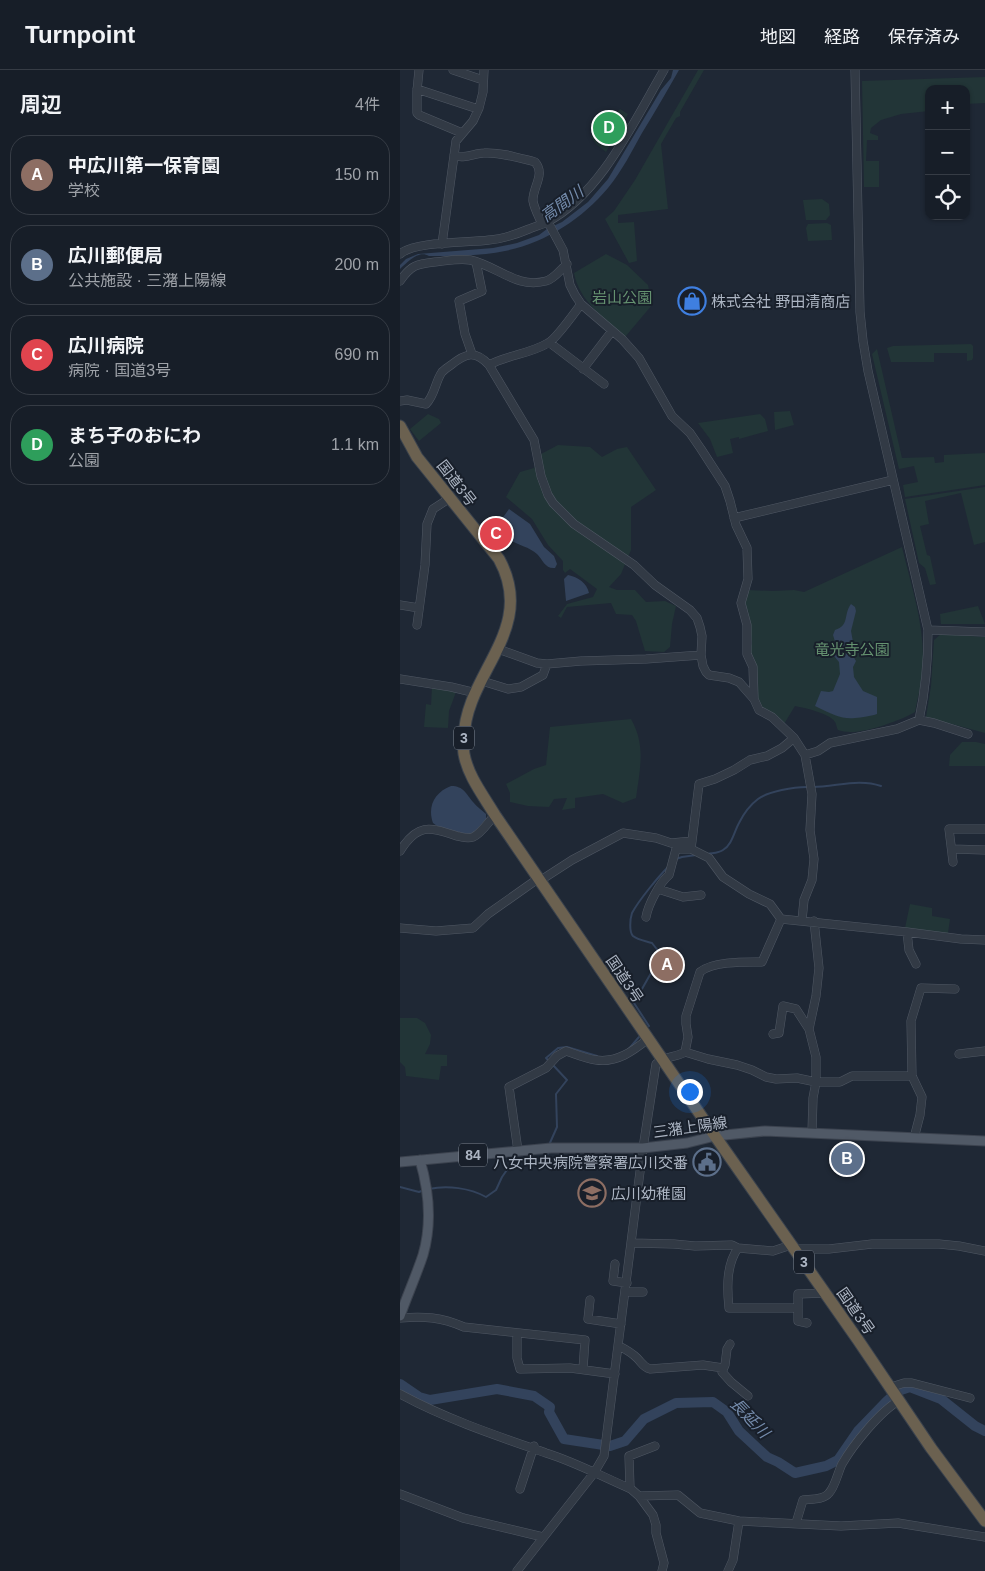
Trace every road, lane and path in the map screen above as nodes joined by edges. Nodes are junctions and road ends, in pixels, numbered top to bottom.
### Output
1 (419, 70) edge
2 (453, 70) edge
3 (484, 70) edge
4 (664, 70) edge
5 (855, 70) edge
6 (483, 80) junction
7 (417, 89) junction
8 (478, 109) junction
9 (462, 134) junction
10 (454, 155) junction
11 (546, 224) junction
12 (444, 245) junction
13 (400, 254) edge
14 (446, 259) junction
15 (476, 262) junction
16 (567, 264) junction
17 (400, 281) edge
18 (581, 304) junction
19 (612, 331) junction
20 (550, 343) junction
21 (472, 354) junction
22 (489, 364) junction
23 (584, 369) junction
24 (604, 384) dead end
25 (400, 401) edge
26 (400, 426) edge
27 (893, 480) junction
28 (450, 498) junction
29 (734, 518) junction
30 (400, 604) edge
31 (419, 608) junction
32 (417, 625) dead end
33 (928, 630) junction
34 (985, 632) edge
35 (498, 648) junction
36 (701, 655) junction
37 (547, 664) junction
38 (400, 679) edge
39 (482, 681) junction
40 (476, 694) junction
41 (754, 699) junction
42 (919, 720) junction
43 (968, 734) dead end
44 (794, 738) junction
45 (805, 755) junction
46 (495, 814) junction
47 (985, 829) edge
48 (691, 845) junction
49 (952, 848) junction
50 (985, 850) edge
51 (400, 851) edge
52 (953, 862) dead end
53 (540, 879) junction
54 (658, 889) junction
55 (701, 895) dead end
56 (646, 917) dead end
57 (781, 919) junction
58 (802, 920) junction
59 (814, 921) junction
60 (400, 928) edge
61 (907, 932) junction
62 (985, 940) edge
63 (916, 964) dead end
64 (955, 988) dead end
65 (809, 1029) junction
66 (773, 1034) dead end
67 (648, 1039) junction
68 (985, 1051) edge
69 (685, 1052) junction
70 (959, 1054) dead end
71 (662, 1059) junction
72 (912, 1076) junction
73 (816, 1082) junction
74 (812, 1132) junction
75 (714, 1136) junction
76 (914, 1138) junction
77 (985, 1141) edge
78 (644, 1148) junction
79 (518, 1151) junction
80 (420, 1160) junction
81 (400, 1162) edge
82 (632, 1242) junction
83 (793, 1247) junction
84 (738, 1248) junction
85 (985, 1251) edge
86 (615, 1264) dead end
87 (627, 1283) junction
88 (626, 1292) junction
89 (643, 1292) dead end
90 (826, 1293) junction
91 (590, 1300) dead end
92 (798, 1308) junction
93 (400, 1317) edge
94 (806, 1323) dead end
95 (621, 1324) junction
96 (517, 1333) junction
97 (730, 1344) dead end
98 (618, 1346) junction
99 (723, 1368) junction
100 (582, 1369) junction
101 (615, 1374) junction
102 (400, 1394) edge
103 (895, 1394) junction
104 (748, 1396) dead end
105 (970, 1398) dead end
106 (655, 1446) dead end
107 (533, 1447) junction
108 (594, 1473) junction
109 (630, 1488) junction
110 (520, 1489) dead end
111 (400, 1494) edge
112 (638, 1496) junction
113 (739, 1521) junction
114 (985, 1521) edge
115 (796, 1523) junction
116 (543, 1537) junction
117 (985, 1537) edge
118 (517, 1571) edge
119 (662, 1571) edge
120 (728, 1571) edge

1 - 7 street
2 - 6 street
3 - 6 street
4 - 11 street
5 - 27 street
6 - 8 street
7 - 8 street
7 - 9 street
8 - 9 street
9 - 10 street
10 - 11 street
10 - 12 street
11 - 12 street
11 - 16 street
12 - 13 street
12 - 14 street
14 - 15 street
14 - 17 street
15 - 16 street
15 - 21 street
16 - 18 street
18 - 19 street
18 - 20 street
19 - 23 street
19 - 29 street
20 - 22 street
20 - 23 street
21 - 22 street
21 - 25 street
22 - 36 street
23 - 24 street
26 - 28 highway, 国道3号 / 3
27 - 29 street
27 - 33 street
28 - 31 street
28 - 35 highway, 国道3号 / 3
29 - 41 street
30 - 31 street
31 - 32 street
33 - 34 street
33 - 42 street
35 - 37 street
35 - 39 highway, 国道3号 / 3
36 - 37 street
36 - 41 street
37 - 39 street
38 - 40 street
39 - 40 highway, 国道3号 / 3
40 - 46 highway, 国道3号 / 3
41 - 44 street
42 - 43 street
42 - 45 street
44 - 45 street
44 - 48 street
45 - 58 street
46 - 51 street
46 - 53 highway, 国道3号 / 3
47 - 49 street
48 - 53 street
48 - 54 street
48 - 57 street
49 - 50 street
49 - 52 street
53 - 60 street
53 - 67 highway, 国道3号 / 3
54 - 55 street
54 - 56 street
57 - 58 street
57 - 69 street
58 - 59 street
59 - 61 street
59 - 65 street
61 - 62 street
61 - 63 street
64 - 72 street
65 - 66 street
65 - 73 street
67 - 71 highway, 国道3号 / 3
67 - 79 street
68 - 70 street
69 - 71 street
69 - 73 street
71 - 75 highway, 国道3号 / 3
71 - 78 street
72 - 73 street
72 - 76 street
73 - 74 street
74 - 75 main road, 三潴上陽線 / 84
74 - 76 main road, 三潴上陽線 / 84
75 - 78 main road, 三潴上陽線 / 84
75 - 83 highway, 国道3号 / 3
76 - 77 main road, 三潴上陽線 / 84
78 - 79 main road, 三潴上陽線 / 84
78 - 82 street
79 - 80 main road, 三潴上陽線 / 84
80 - 81 main road, 三潴上陽線 / 84
80 - 93 main road
82 - 84 street
82 - 87 street
83 - 84 street
83 - 85 street
83 - 90 highway, 国道3号 / 3
84 - 92 street
86 - 87 street
87 - 88 street
88 - 89 street
88 - 95 street
90 - 92 street
90 - 103 highway, 国道3号 / 3
91 - 95 street
92 - 94 street
93 - 96 street
95 - 98 street
96 - 100 street
96 - 100 street
97 - 99 street
98 - 99 street
98 - 101 street
99 - 104 street
100 - 101 street
101 - 108 street
102 - 107 street
103 - 105 street
103 - 114 highway, 国道3号 / 3
103 - 115 street
106 - 109 street
107 - 108 street
107 - 110 street
108 - 109 street
108 - 116 street
109 - 112 street
111 - 116 street
112 - 113 street
112 - 119 street
113 - 115 street
113 - 120 street
115 - 117 street
116 - 118 street

